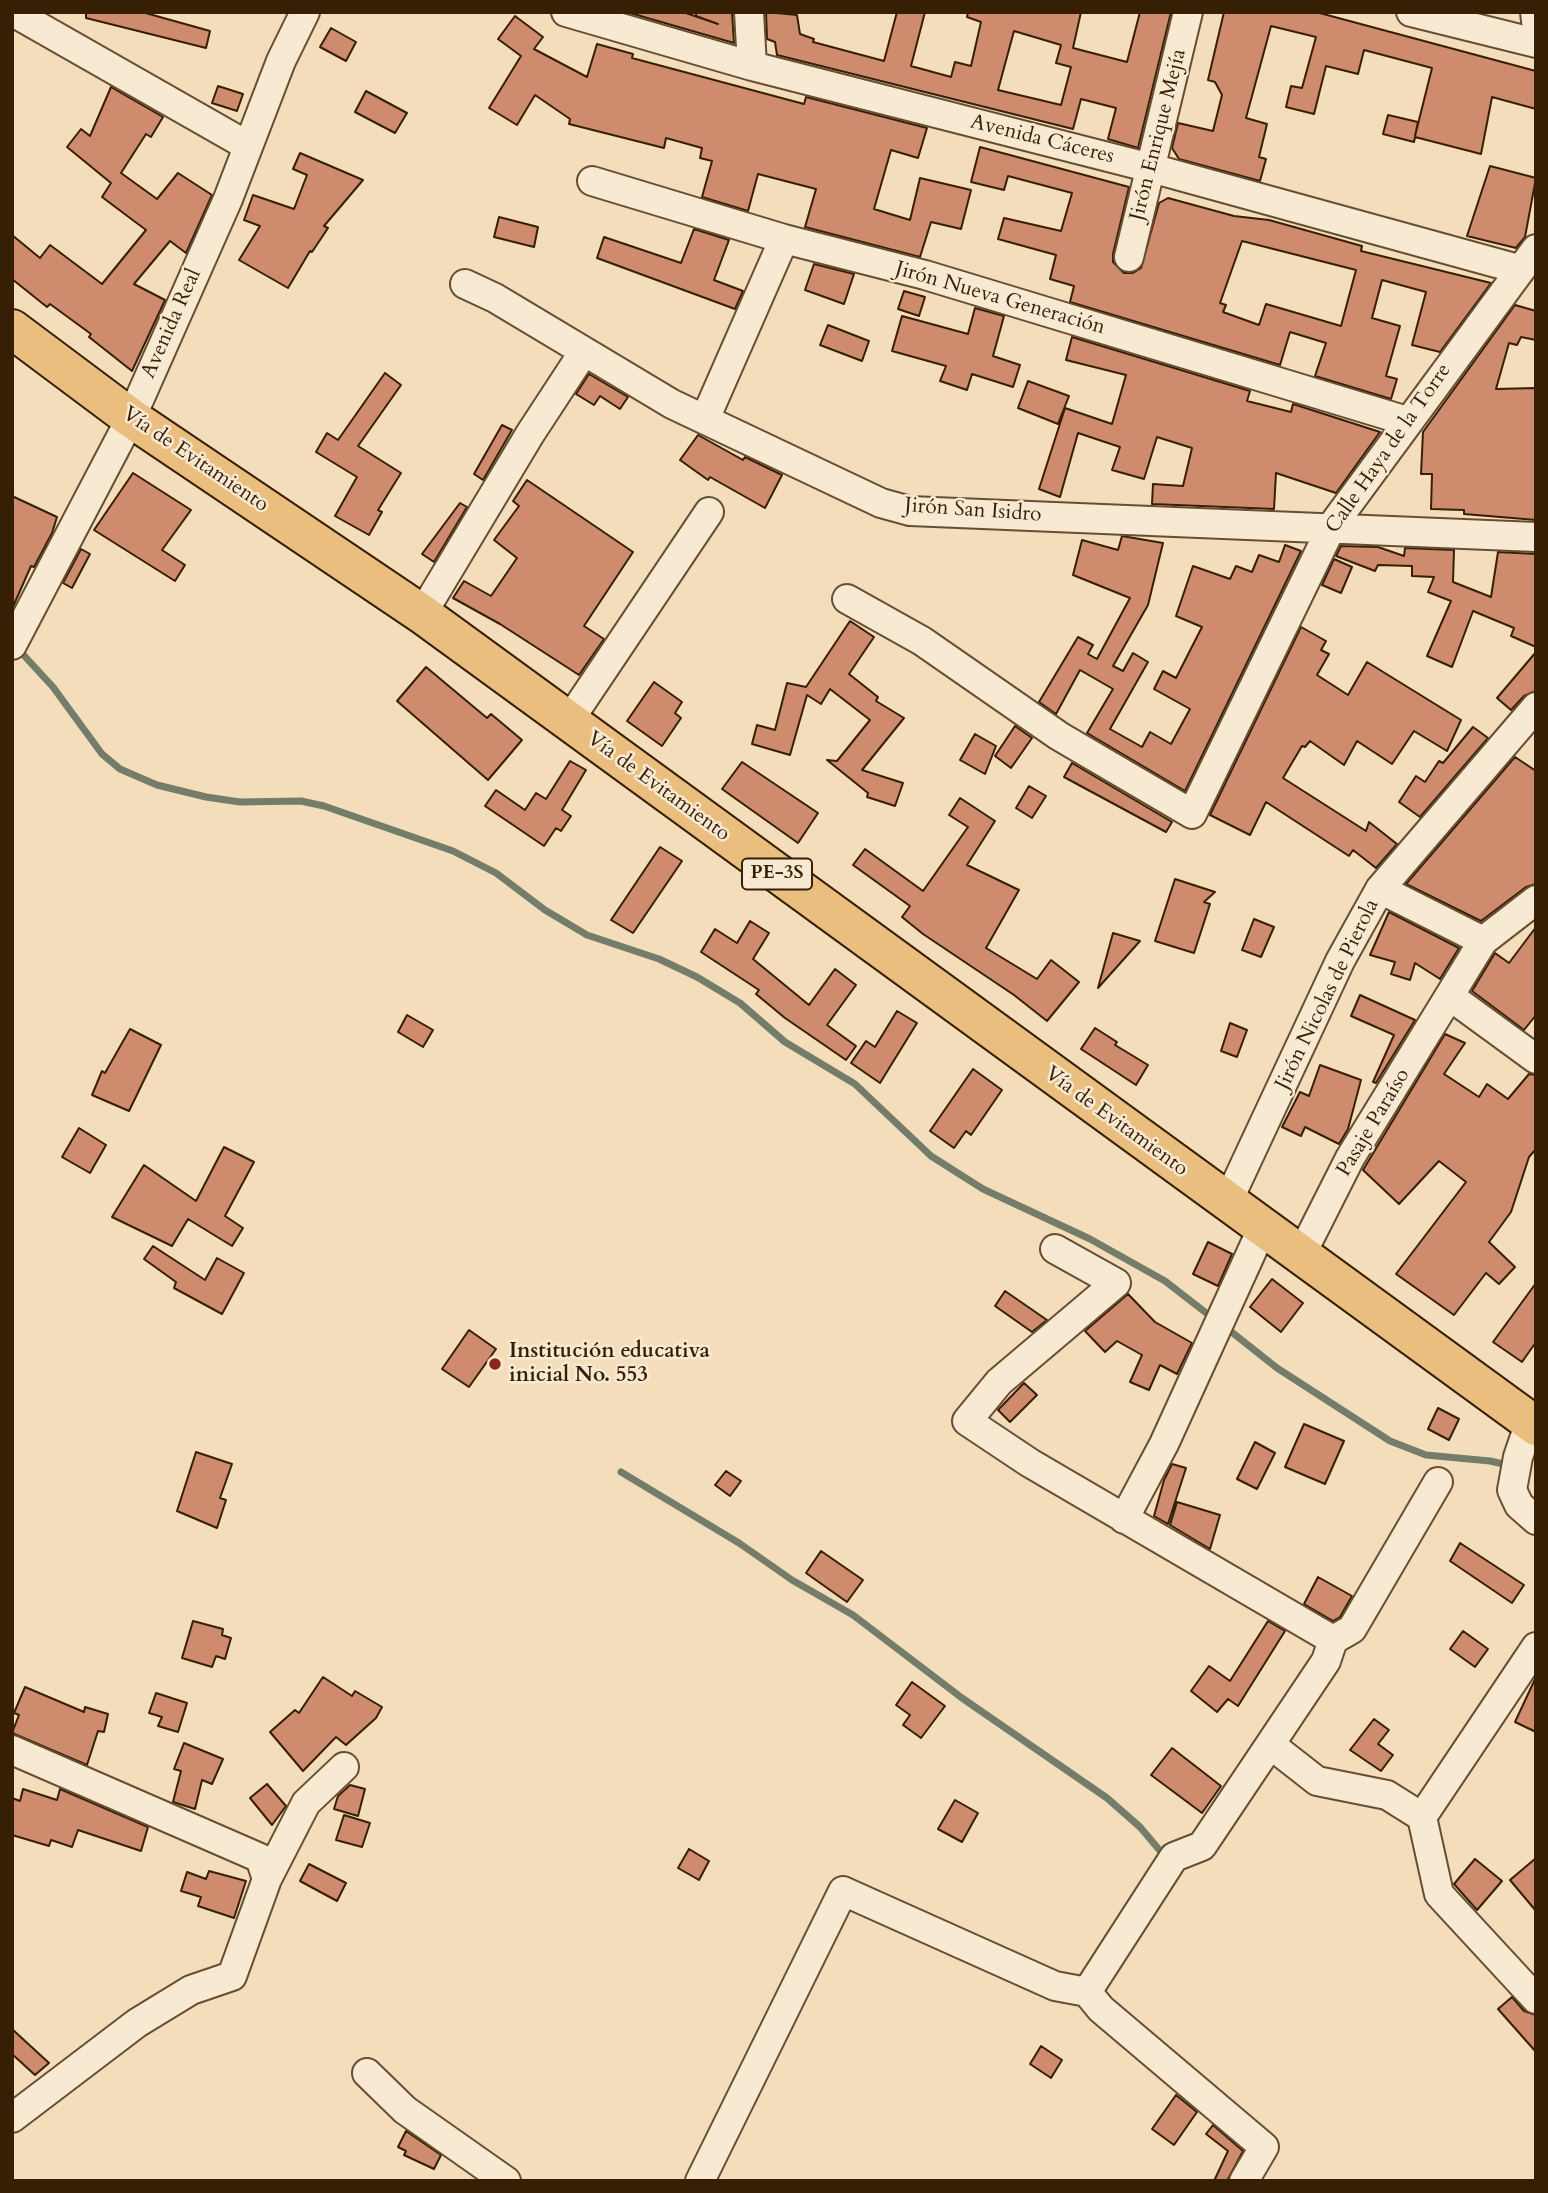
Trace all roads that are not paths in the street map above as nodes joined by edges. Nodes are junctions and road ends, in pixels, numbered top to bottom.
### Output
1 (13, 12) edge
2 (305, 12) edge
3 (566, 12) edge
4 (749, 12) edge
5 (1188, 12) edge
6 (1411, 12) edge
7 (1535, 12) edge
8 (1536, 21) edge
9 (1536, 43) edge
10 (752, 66) junction
11 (248, 146) junction
12 (1152, 168) junction
13 (592, 181) dead end
14 (784, 239) junction
15 (1129, 257) dead end
16 (1527, 259) edge
17 (465, 284) dead end
18 (12, 329) edge
19 (583, 353) junction
20 (131, 418) junction
21 (705, 419) junction
22 (1407, 421) junction
23 (709, 512) dead end
24 (1332, 526) junction
25 (1536, 537) edge
26 (847, 599) dead end
27 (422, 614) junction
28 (16, 636) edge
29 (1536, 707) edge
30 (568, 722) junction
31 (1380, 889) junction
32 (1536, 900) edge
33 (1483, 941) junction
34 (1451, 997) junction
35 (1536, 1059) edge
36 (1227, 1203) junction
37 (1262, 1228) junction
38 (1055, 1250) dead end
39 (1303, 1253) junction
40 (1524, 1445) edge
41 (1438, 1482) dead end
42 (1124, 1519) junction
43 (1536, 1520) edge
44 (1333, 1640) junction
45 (1536, 1647) edge
46 (1271, 1745) junction
47 (12, 1750) edge
48 (344, 1767) dead end
49 (1422, 1817) junction
50 (267, 1879) junction
51 (1087, 1992) junction
52 (1536, 1998) edge
53 (367, 2073) dead end
54 (12, 2118) edge
55 (506, 2181) edge
56 (700, 2181) edge
57 (1244, 2181) edge

1 - 11 street
2 - 11 street, Avenida Real
3 - 10 street, Avenida Cáceres
4 - 10 street
5 - 12 street, Jirón Enrique Mejía
6 - 9 street
7 - 8 street
10 - 12 street, Avenida Cáceres
11 - 20 street, Avenida Real
12 - 15 street, Jirón Enrique Mejía
12 - 16 street, Avenida Cáceres
13 - 14 street, Jirón Nueva Generación
14 - 21 street
14 - 22 street, Jirón Nueva Generación
16 - 22 street, Calle Haya de la Torre
17 - 19 street, Jirón San Isidro
18 - 20 highway, Vía de Evitamiento / PE-3S
19 - 21 street, Jirón San Isidro
19 - 27 street
20 - 27 highway, Vía de Evitamiento / PE-3S
20 - 28 street, Avenida Real
21 - 24 street, Jirón San Isidro
22 - 24 street, Calle Haya de la Torre
23 - 30 street
24 - 25 street, Jirón San Isidro
24 - 26 street, Calle Haya de la Torre
27 - 30 highway, Vía de Evitamiento / PE-3S
29 - 31 street, Jirón Nicolas de Pierola
30 - 36 highway, Vía de Evitamiento / PE-3S
31 - 33 street
31 - 36 street, Jirón Nicolas de Pierola
32 - 33 street
33 - 34 street, Pasaje Paraíso
34 - 35 street
34 - 39 street, Pasaje Paraíso
36 - 37 highway, Vía de Evitamiento / PE-3S
37 - 39 highway, Vía de Evitamiento / PE-3S
37 - 42 street
38 - 42 street
39 - 40 highway, Vía de Evitamiento / PE-3S
40 - 43 street
41 - 44 street
42 - 44 street
44 - 46 street
45 - 49 street
46 - 49 street
46 - 51 street
47 - 50 street
48 - 50 street
49 - 52 street
50 - 54 street
51 - 56 street
51 - 57 street
53 - 55 street

